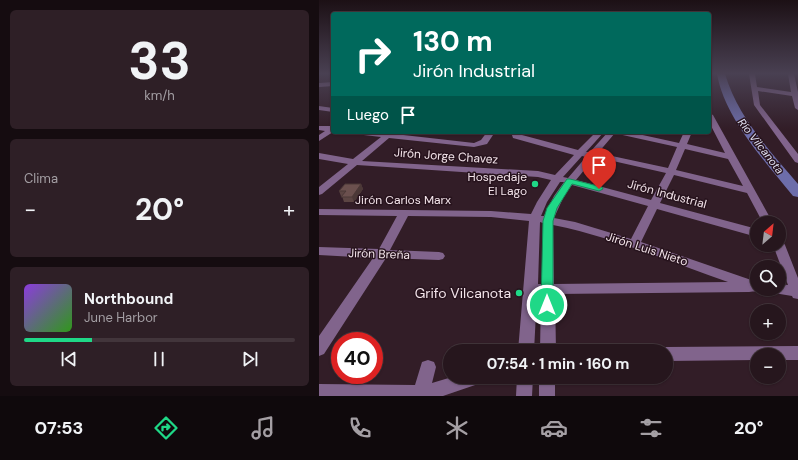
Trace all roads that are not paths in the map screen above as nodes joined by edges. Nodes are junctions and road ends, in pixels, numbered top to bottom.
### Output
1 (755, 92) edge
2 (783, 92) edge
3 (795, 94) joint
4 (319, 108) edge
5 (798, 108) edge
6 (331, 110) edge
7 (319, 128) edge
8 (331, 129) edge
9 (713, 129) edge
10 (331, 130) edge
11 (371, 134) edge
12 (490, 134) edge
13 (516, 134) edge
14 (598, 134) edge
15 (610, 134) edge
16 (627, 134) edge
17 (687, 134) edge
18 (387, 136) junction
19 (319, 139) edge
20 (682, 146) junction
21 (581, 153) junction
22 (594, 154) junction
23 (319, 156) edge
24 (733, 157) junction
25 (798, 160) edge
26 (355, 162) junction
27 (671, 172) junction
28 (557, 178) junction
29 (570, 181) junction
30 (751, 191) junction
31 (319, 192) edge
32 (655, 204) junction
33 (319, 212) edge
34 (404, 213) junction
35 (764, 216) edge
36 (535, 218) junction
37 (548, 221) junction
38 (750, 231) edge
39 (635, 244) junction
40 (319, 251) edge
41 (782, 252) edge
42 (382, 254) junction
43 (439, 256) dead end
44 (750, 285) edge
45 (750, 287) edge
46 (531, 289) junction
47 (547, 290) junction
48 (786, 290) edge
49 (797, 292) edge
50 (527, 344) edge
51 (547, 344) edge
52 (319, 349) edge
53 (798, 353) edge
54 (673, 354) edge
55 (428, 367) dead end
56 (452, 384) edge
57 (525, 384) edge
58 (547, 384) edge
59 (319, 392) edge
60 (420, 394) edge
61 (380, 395) edge
62 (524, 396) edge
63 (547, 396) edge

1 - 25 street
2 - 3 street
3 - 5 street
4 - 6 street
7 - 8 street
9 - 24 street
10 - 19 street
11 - 18 street
12 - 18 street
13 - 21 street
14 - 21 street
15 - 22 street
16 - 20 street
17 - 20 street
18 - 26 street
20 - 24 street
20 - 27 street
21 - 22 street
21 - 28 street
22 - 27 street
22 - 29 street
23 - 26 street, Jirón Jorge Chavez
24 - 30 street
26 - 28 street, Jirón Jorge Chavez
26 - 31 street
27 - 30 street
27 - 32 street
28 - 29 street, Jirón Jorge Chavez
28 - 36 street
29 - 32 street, Jirón Industrial
29 - 37 street
30 - 35 street
32 - 38 street, Jirón Industrial
32 - 39 street
33 - 34 street, Jirón Carlos Marx
34 - 36 street, Jirón Carlos Marx
34 - 42 street
36 - 37 street, Jirón Luis Nieto
36 - 46 street
37 - 39 street, Jirón Luis Nieto
37 - 47 street
39 - 44 street, Jirón Luis Nieto
40 - 42 street, Jirón Breña
41 - 49 street
42 - 43 street, Jirón Breña
42 - 52 street
45 - 47 street
46 - 47 street
46 - 50 street
47 - 51 street
48 - 49 street
53 - 54 street
55 - 60 street
56 - 60 street
57 - 62 street
58 - 63 street
59 - 61 street
60 - 61 street

